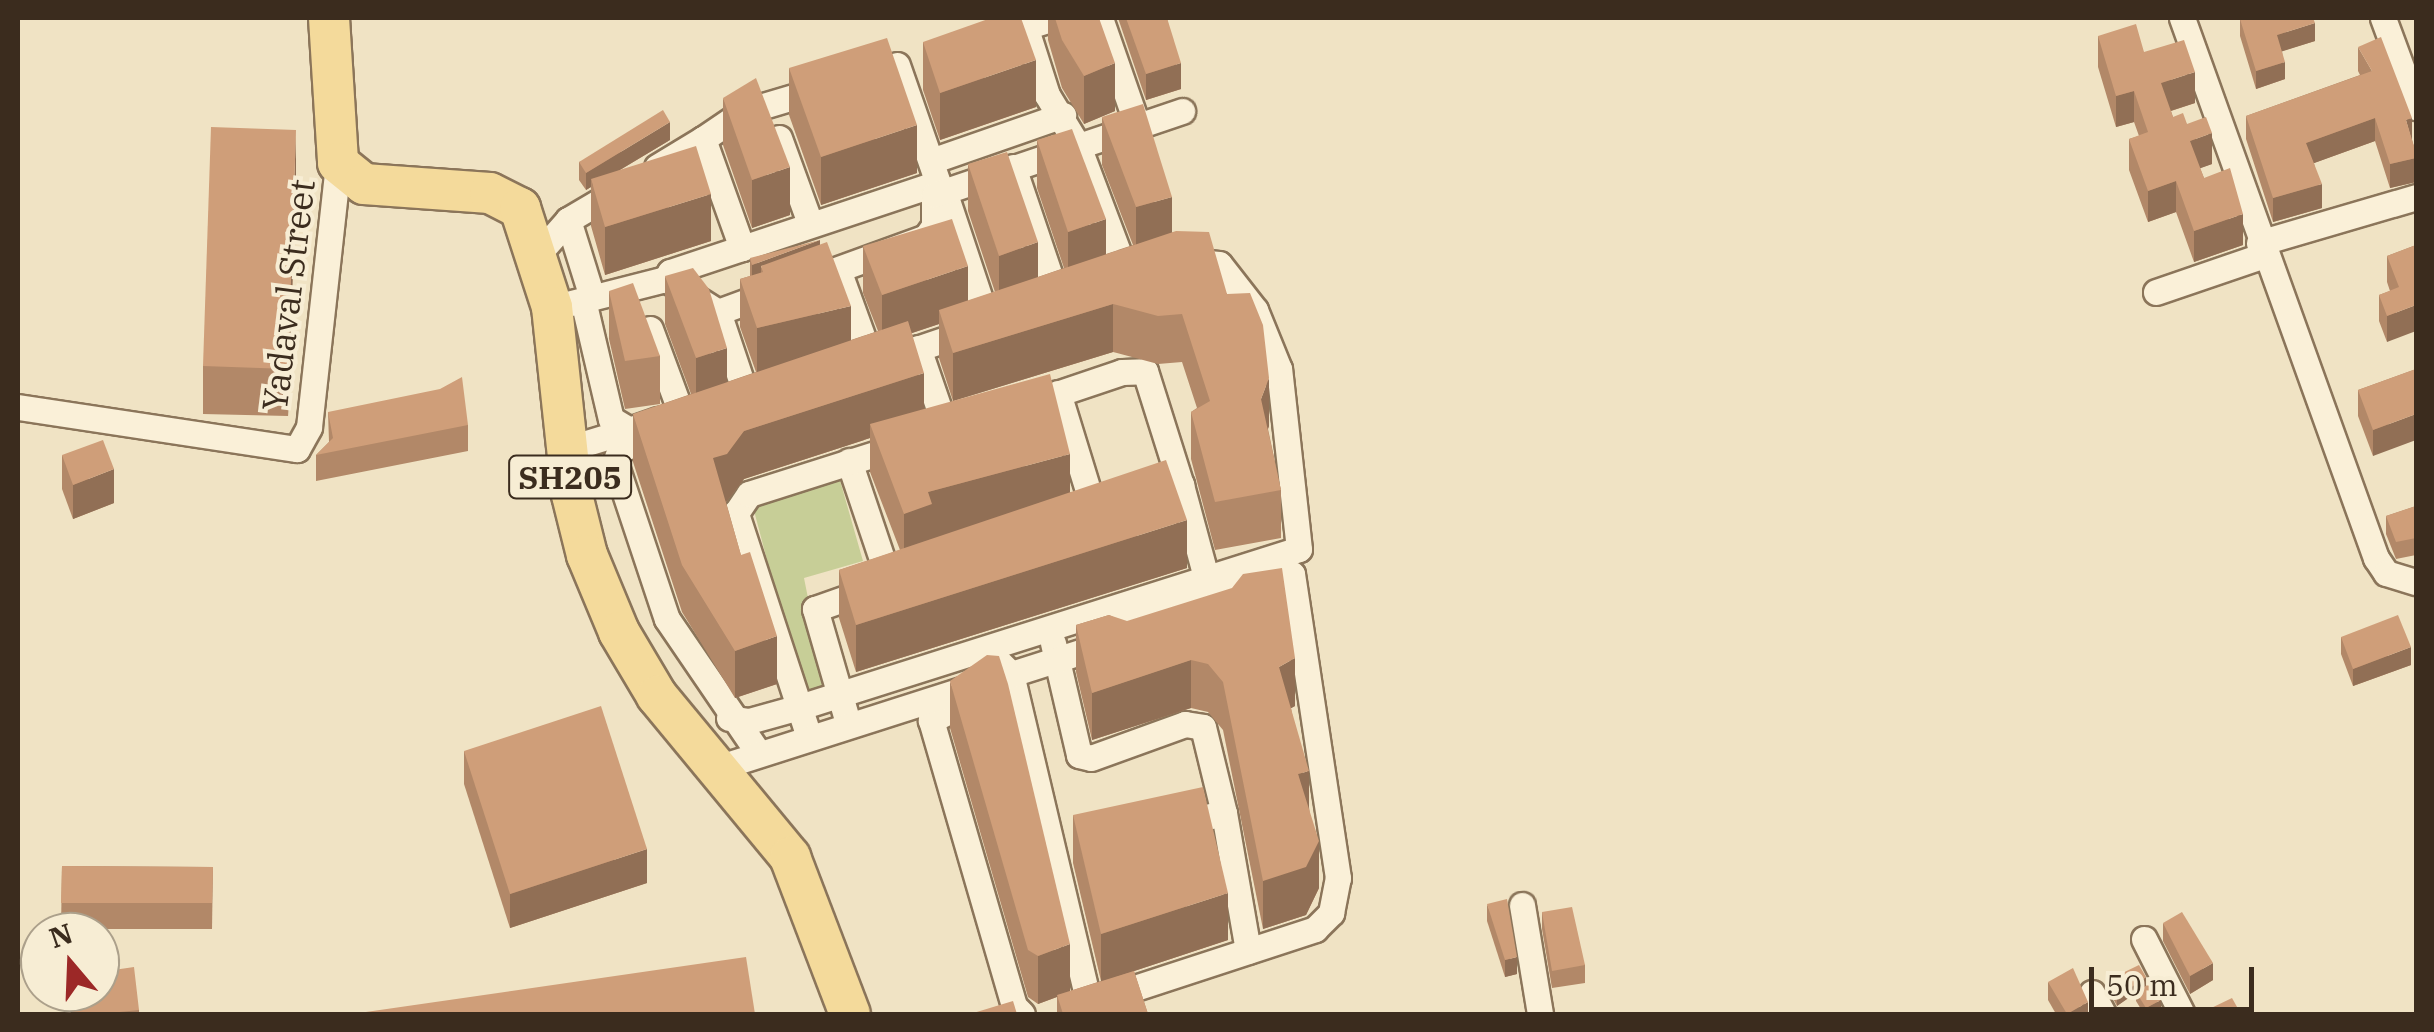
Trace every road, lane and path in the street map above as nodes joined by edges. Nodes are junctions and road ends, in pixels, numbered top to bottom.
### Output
1 (329, 18) edge
2 (1054, 18) edge
3 (1100, 18) edge
4 (2182, 18) edge
5 (2383, 18) edge
6 (1026, 26) junction
7 (970, 43) edge
8 (2405, 43) edge
9 (897, 65) edge
10 (841, 82) edge
11 (766, 105) junction
12 (2416, 107) edge
13 (1182, 111) dead end
14 (1062, 115) junction
15 (1138, 124) junction
16 (703, 139) junction
17 (1078, 146) junction
18 (930, 161) junction
19 (338, 163) junction
20 (1013, 167) junction
21 (944, 191) junction
22 (2416, 197) edge
23 (568, 220) junction
24 (810, 223) junction
25 (742, 248) junction
26 (1182, 248) edge
27 (2261, 249) junction
28 (538, 254) junction
29 (837, 269) junction
30 (666, 278) junction
31 (634, 287) junction
32 (2156, 292) dead end
33 (1057, 294) junction
34 (576, 301) junction
35 (718, 312) junction
36 (918, 348) junction
37 (854, 361) junction
38 (1058, 392) junction
39 (18, 406) edge
40 (1002, 412) edge
41 (690, 418) junction
42 (629, 430) junction
43 (567, 449) junction
44 (849, 460) junction
45 (1181, 484) junction
46 (2416, 582) edge
47 (1298, 598) junction
48 (1208, 602) junction
49 (1057, 658) junction
50 (1007, 675) junction
51 (843, 709) junction
52 (729, 718) junction
53 (806, 722) junction
54 (754, 746) junction
55 (714, 760) junction
56 (1224, 812) junction
57 (1161, 827) edge
58 (1086, 844) edge
59 (1048, 852) junction
60 (1522, 905) dead end
61 (2144, 939) dead end
62 (1248, 951) junction
63 (1081, 1009) edge
64 (850, 1014) edge
65 (1022, 1014) edge
66 (1137, 1014) edge
67 (1540, 1014) edge
68 (2182, 1014) edge

1 - 19 main road
2 - 6 street
3 - 15 street
4 - 27 street
5 - 8 street
6 - 7 street
6 - 14 street
8 - 12 street
9 - 18 street
10 - 11 street
11 - 16 street
11 - 24 street
13 - 15 street
14 - 17 street
14 - 18 street
15 - 17 street
16 - 23 street
16 - 25 street
17 - 20 street
17 - 33 street
18 - 24 street
19 - 28 main road, SH205
19 - 39 street, Yadaval Street
20 - 21 street
20 - 33 street
21 - 29 street
21 - 33 street
22 - 27 street
23 - 28 street
23 - 34 street
24 - 25 street
25 - 30 street
26 - 33 street
27 - 32 street
27 - 46 street
28 - 34 main road, SH205
29 - 35 street
29 - 37 street
30 - 31 street
30 - 35 street
31 - 34 street
31 - 41 street
33 - 36 street
33 - 37 street
33 - 48 street
34 - 42 street
34 - 43 main road, SH205
35 - 41 street
36 - 37 street
36 - 44 street
38 - 40 street
38 - 45 street
38 - 45 street
41 - 42 street
41 - 52 street
42 - 43 street
43 - 55 main road, SH205
44 - 51 street
44 - 53 street
45 - 48 street
47 - 48 street
47 - 48 street
47 - 62 street
48 - 49 street
48 - 51 street
49 - 50 street
49 - 56 street
50 - 51 street
50 - 59 street
50 - 65 street
51 - 53 street
52 - 53 street
52 - 54 street
53 - 54 street
54 - 55 street
55 - 64 main road, SH205
56 - 57 street
56 - 62 street
58 - 59 street
59 - 63 street
60 - 67 street
61 - 68 street
62 - 63 street
63 - 66 street

